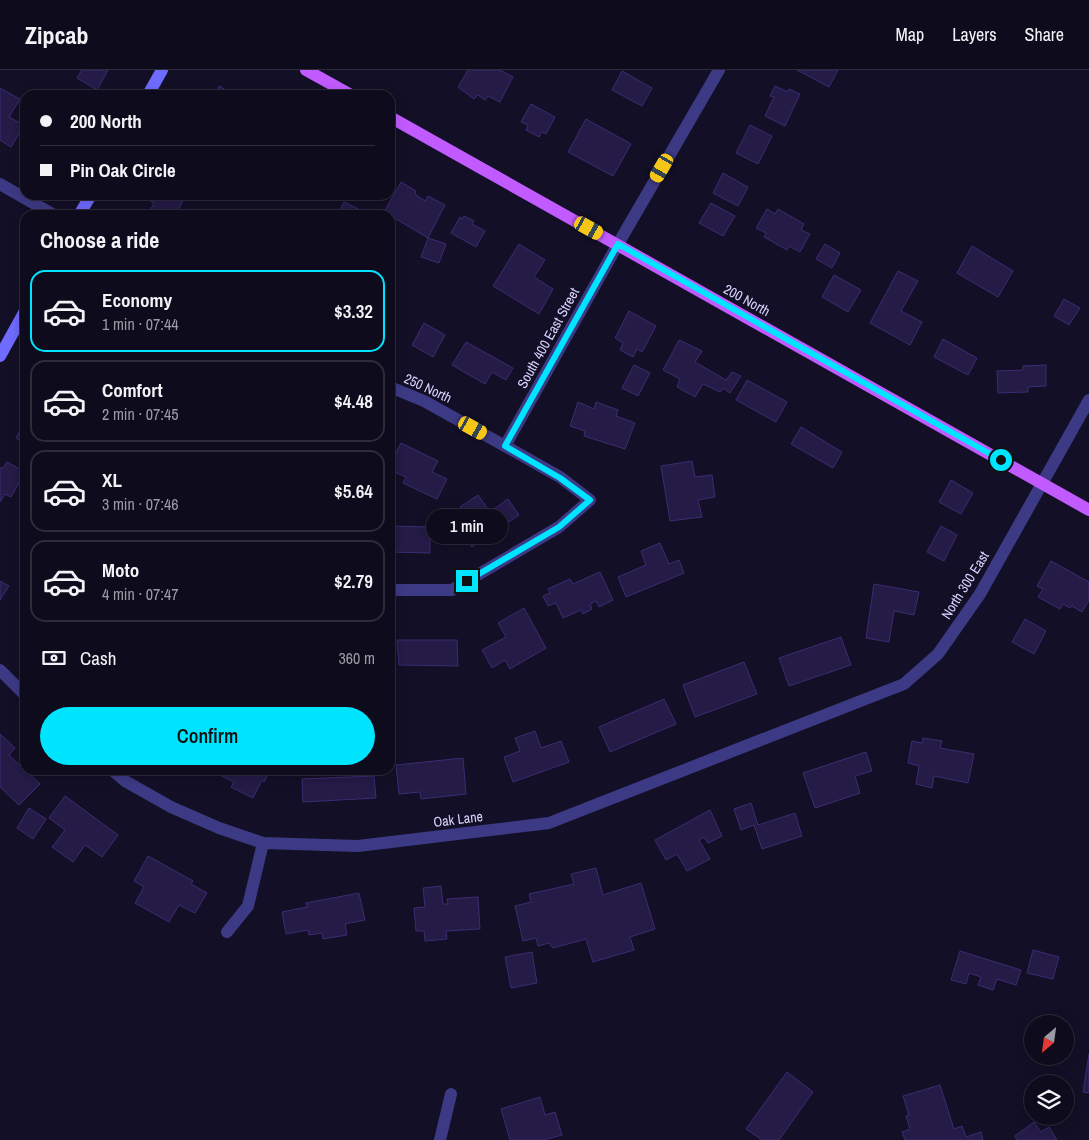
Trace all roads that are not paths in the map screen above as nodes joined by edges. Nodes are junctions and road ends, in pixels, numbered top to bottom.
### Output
1 (162, 70) edge
2 (306, 70) edge
3 (719, 70) edge
4 (151, 90) edge
5 (342, 90) edge
6 (395, 120) edge
7 (0, 184) edge
8 (20, 195) edge
9 (28, 200) edge
10 (45, 210) edge
11 (618, 244) junction
12 (20, 320) edge
13 (0, 356) edge
14 (395, 389) edge
15 (1089, 400) edge
16 (505, 446) junction
17 (1042, 484) junction
18 (1089, 510) edge
19 (395, 590) edge
20 (0, 670) edge
21 (20, 690) edge
22 (806, 722) joint
23 (118, 775) edge
24 (263, 843) junction
25 (227, 932) dead end
26 (451, 1094) dead end
27 (440, 1140) edge

1 - 4 street
2 - 5 main road
3 - 11 street, South 400 East Street
6 - 11 main road, 200 North
7 - 8 street
9 - 10 street
11 - 16 street, South 400 East Street
11 - 17 main road, 200 North
12 - 13 street
14 - 16 street, 250 North
15 - 17 street, North 300 East
16 - 19 street, 250 North
17 - 18 main road, 200 North
17 - 22 street, North 300 East
20 - 21 street
22 - 24 street, Oak Lane
23 - 24 street, Oak Lane
24 - 25 street
26 - 27 street

